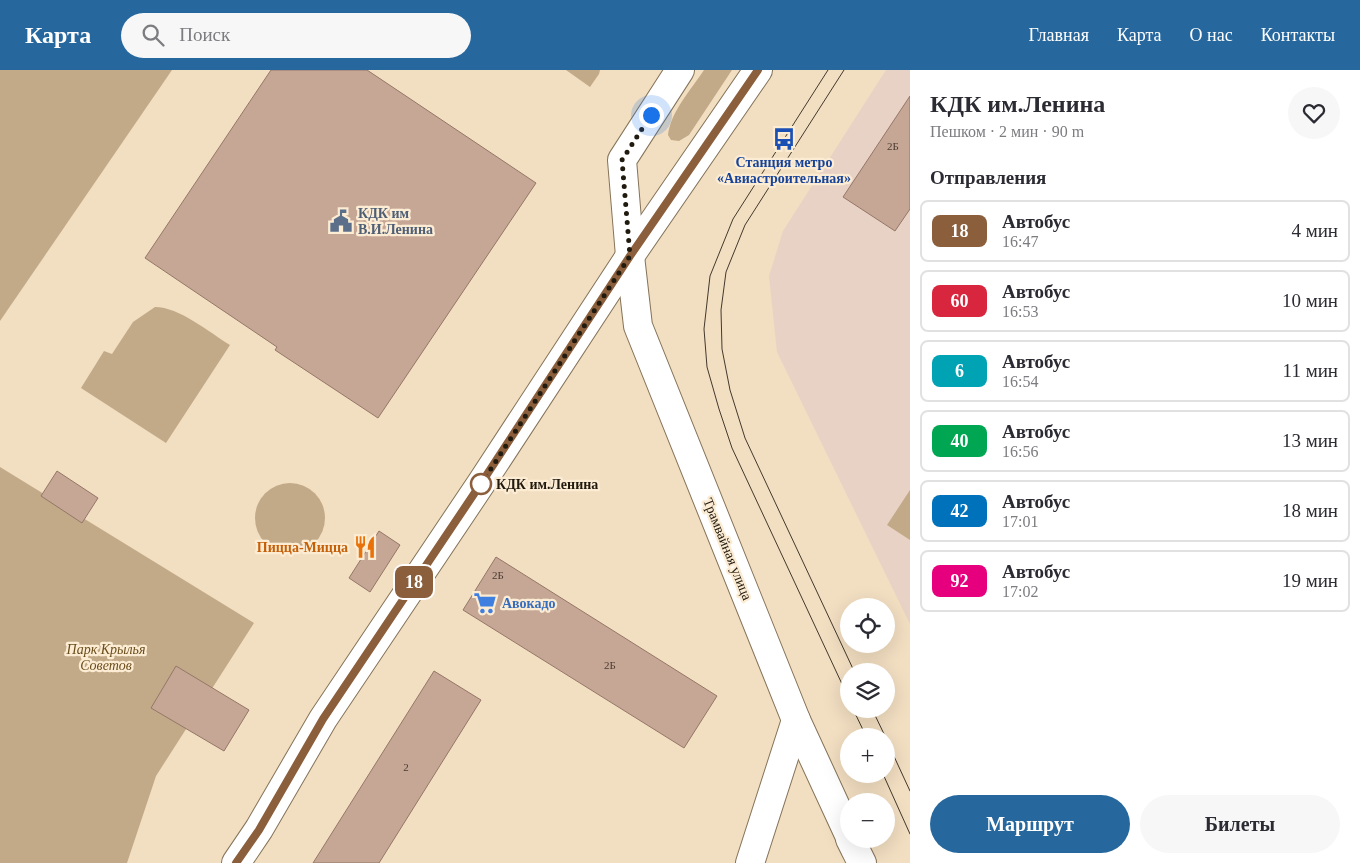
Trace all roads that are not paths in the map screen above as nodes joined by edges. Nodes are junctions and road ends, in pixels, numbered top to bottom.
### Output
1 (680, 70) edge
2 (758, 70) edge
3 (630, 256) junction
4 (796, 720) junction
5 (840, 815) edge
6 (854, 848) edge
7 (236, 863) edge
8 (750, 863) edge
9 (862, 863) edge

1 - 3 street, Трамвайная улица
2 - 3 street
3 - 4 street, Трамвайная улица
3 - 7 street
4 - 5 street, Трамвайная улица
4 - 8 street
6 - 9 street

